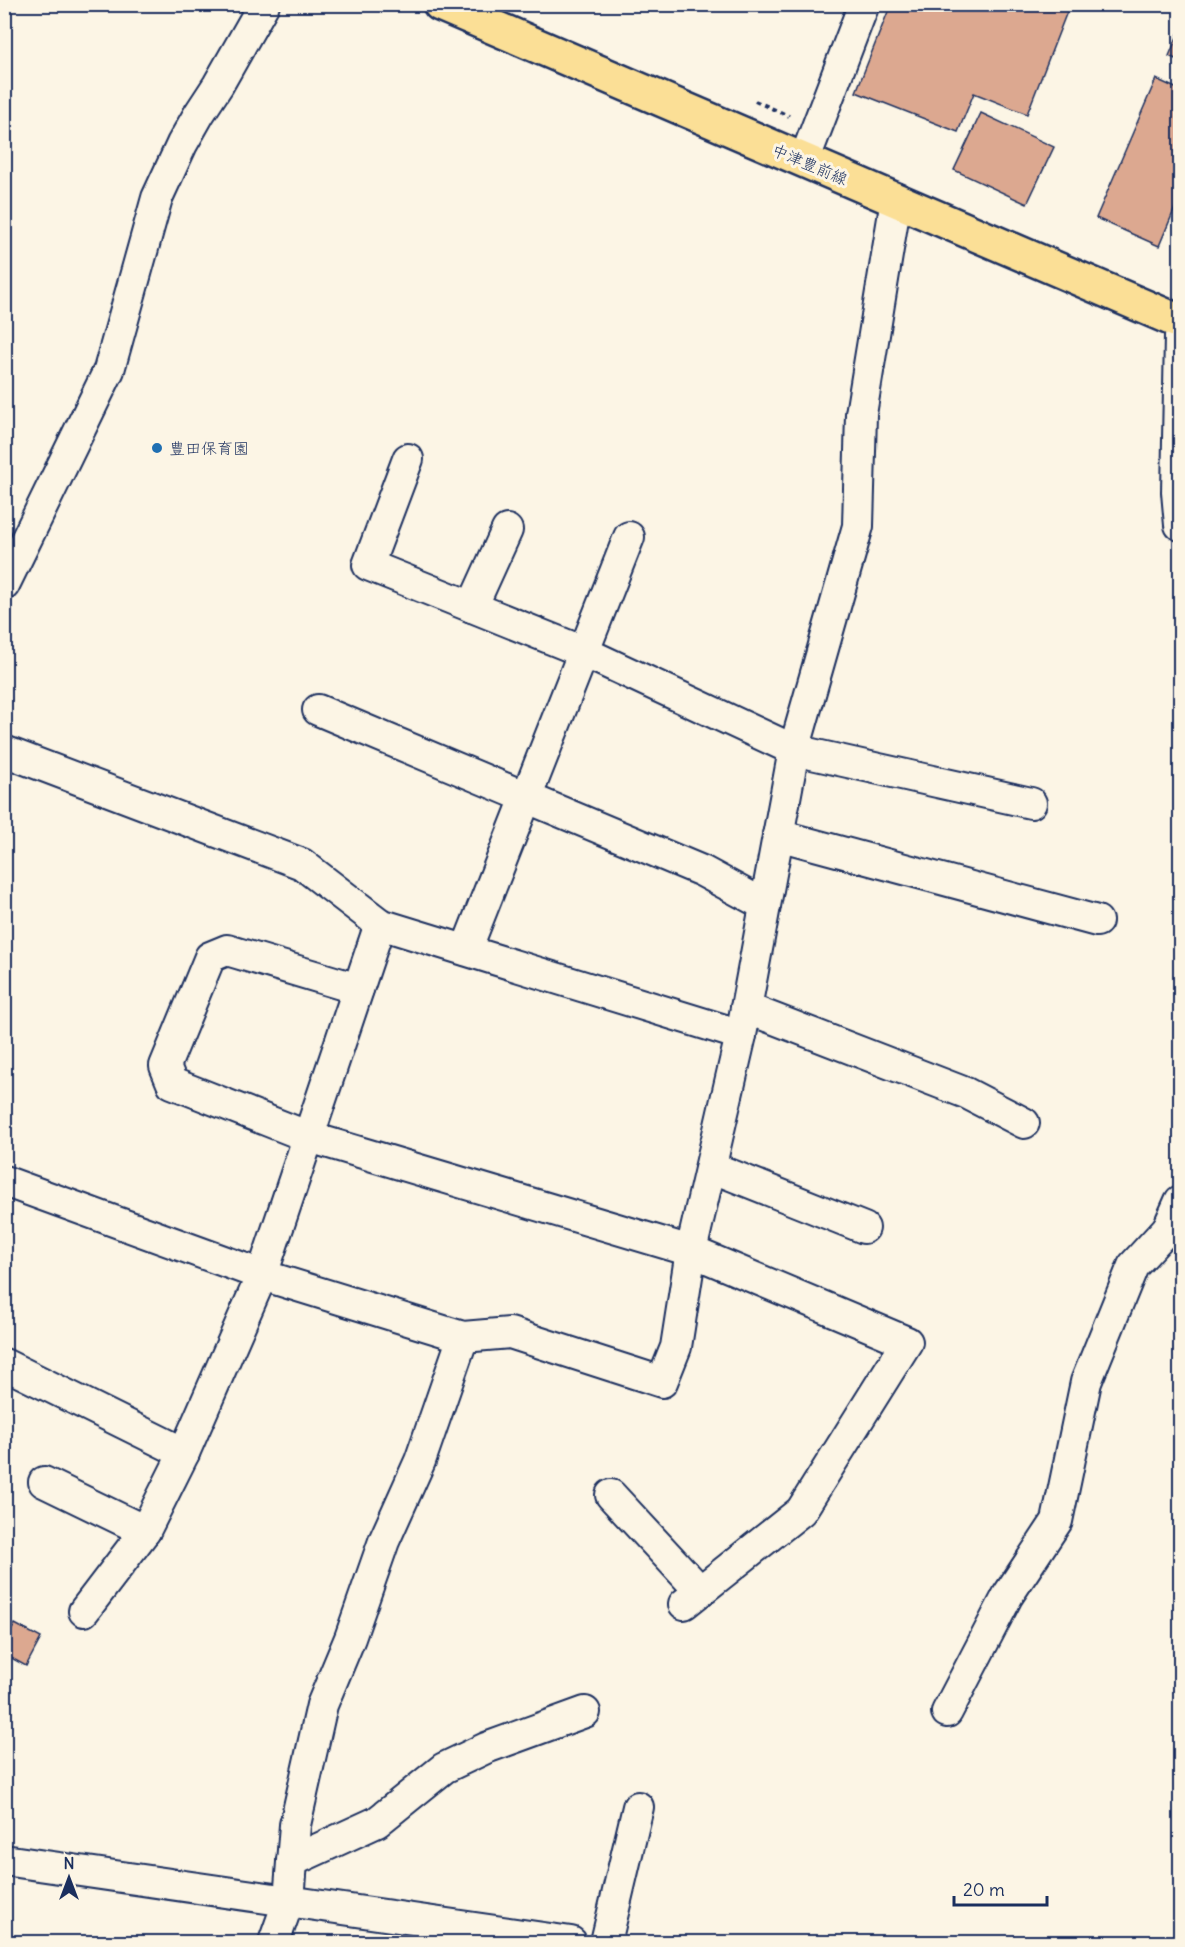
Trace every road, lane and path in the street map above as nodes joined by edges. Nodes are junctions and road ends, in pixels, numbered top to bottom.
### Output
1 (264, 4) edge
2 (440, 4) edge
3 (864, 4) edge
4 (750, 99) dead end
5 (793, 117) dead end
6 (804, 161) junction
7 (896, 200) junction
8 (1180, 322) edge
9 (1180, 336) edge
10 (408, 459) dead end
11 (1180, 525) edge
12 (507, 530) dead end
13 (629, 537) dead end
14 (4, 585) edge
15 (472, 607) junction
16 (584, 652) junction
17 (318, 710) dead end
18 (794, 750) junction
19 (4, 751) edge
20 (526, 798) junction
21 (1031, 803) dead end
22 (778, 835) junction
23 (765, 905) junction
24 (1097, 921) dead end
25 (380, 924) junction
26 (466, 950) junction
27 (358, 988) junction
28 (744, 1022) junction
29 (1024, 1123) dead end
30 (309, 1137) junction
31 (711, 1167) junction
32 (4, 1180) edge
33 (1180, 1201) edge
34 (864, 1228) dead end
35 (1174, 1231) edge
36 (691, 1251) junction
37 (262, 1275) junction
38 (463, 1337) junction
39 (4, 1364) edge
40 (184, 1453) junction
41 (44, 1482) dead end
42 (611, 1495) dead end
43 (145, 1531) junction
44 (84, 1611) dead end
45 (585, 1712) dead end
46 (947, 1712) dead end
47 (639, 1807) dead end
48 (4, 1860) edge
49 (292, 1862) junction
50 (289, 1900) junction
51 (519, 1939) edge
52 (274, 1942) edge
53 (571, 1942) edge
54 (606, 1942) edge

1 - 14 street
2 - 6 main road, 中津豊前線
3 - 6 street
4 - 5 path
6 - 7 main road, 中津豊前線
7 - 8 main road, 中津豊前線
7 - 18 street
9 - 11 street
10 - 15 street
12 - 15 street
13 - 16 street
15 - 16 street
16 - 18 street
16 - 20 street
17 - 20 street
18 - 21 street
18 - 22 street
19 - 25 street
20 - 23 street
20 - 26 street
22 - 23 street
22 - 24 street
23 - 28 street
25 - 26 street
25 - 27 street
26 - 28 street
27 - 30 street
27 - 30 street
28 - 29 street
28 - 31 street
30 - 36 street
30 - 37 street
31 - 34 street
31 - 36 street
32 - 37 street
33 - 35 street
35 - 46 street
36 - 38 street
36 - 42 street
37 - 38 street
37 - 40 street
38 - 49 street
39 - 40 street
40 - 43 street
41 - 43 street
43 - 44 street
45 - 49 street
47 - 54 street
48 - 50 street
49 - 50 street
50 - 51 street
50 - 52 street
51 - 53 street

